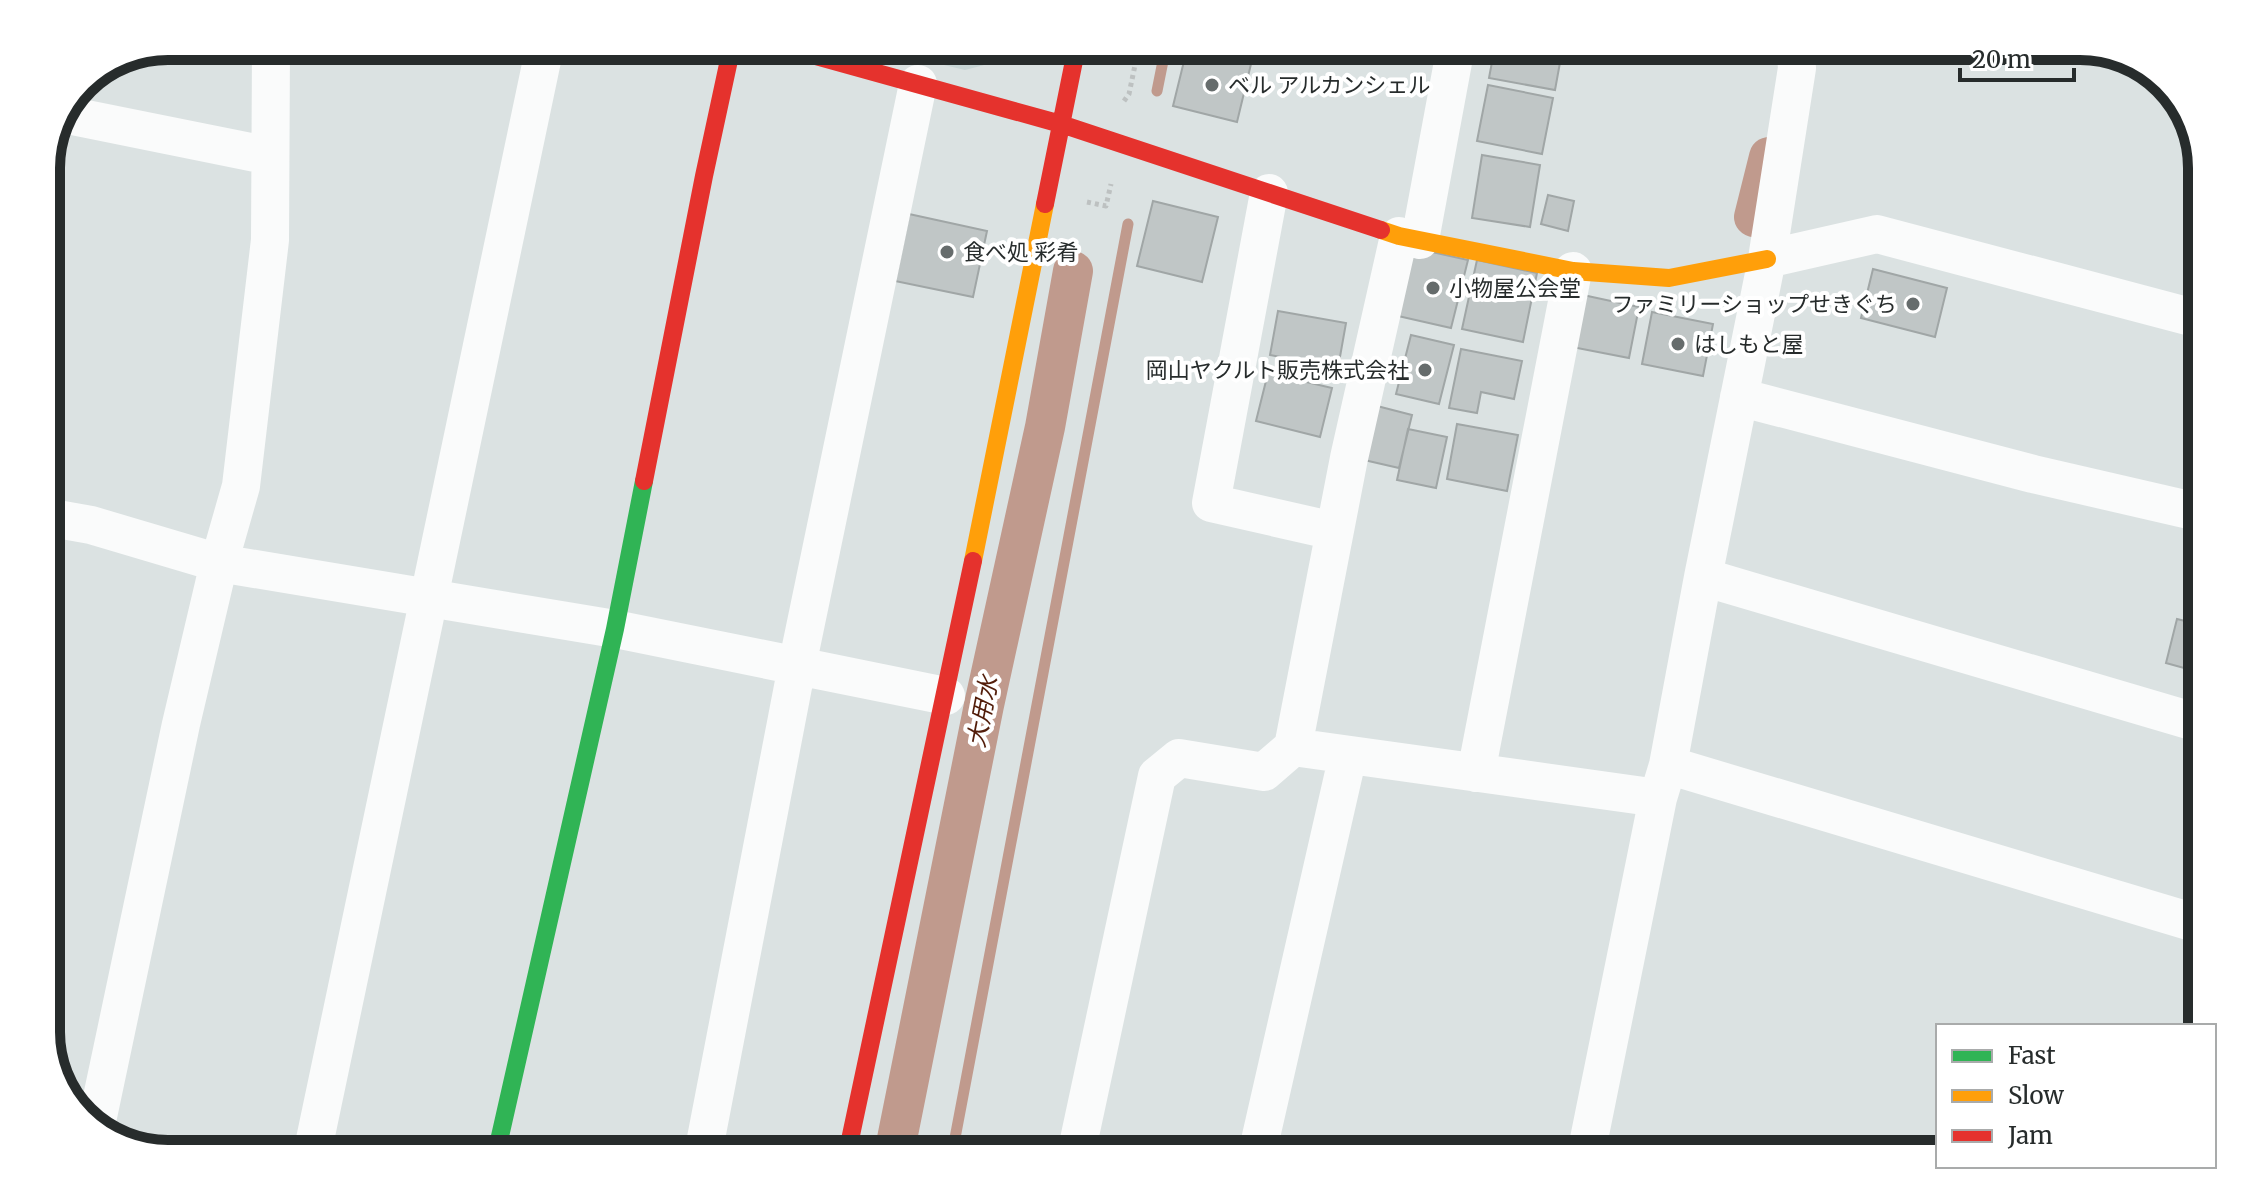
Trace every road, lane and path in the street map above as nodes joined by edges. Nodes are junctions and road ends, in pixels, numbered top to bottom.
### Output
1 (271, 60) edge
2 (542, 60) edge
3 (729, 60) edge
4 (831, 60) edge
5 (1074, 60) edge
6 (1136, 60) edge
7 (1453, 60) edge
8 (1796, 60) edge
9 (918, 84) junction
10 (1122, 106) dead end
11 (73, 116) edge
12 (1061, 124) junction
13 (270, 156) junction
14 (1269, 193) junction
15 (1410, 238) junction
16 (1767, 259) junction
17 (1573, 271) junction
18 (2188, 316) edge
19 (1739, 397) junction
20 (2188, 510) edge
21 (60, 519) edge
22 (1334, 531) junction
23 (219, 563) junction
24 (1703, 577) junction
25 (429, 598) junction
26 (615, 629) junction
27 (797, 666) junction
28 (946, 696) junction
29 (2188, 720) edge
30 (1293, 747) junction
31 (1348, 755) junction
32 (1476, 773) junction
33 (1663, 782) junction
34 (2188, 921) edge
35 (98, 1114) edge
36 (315, 1140) edge
37 (499, 1140) edge
38 (706, 1140) edge
39 (850, 1140) edge
40 (1079, 1140) edge
41 (1260, 1140) edge
42 (1589, 1140) edge

1 - 13 street
2 - 25 street
3 - 26 street
4 - 9 street
5 - 12 street
6 - 10 path
7 - 15 street
8 - 16 street
9 - 12 street
9 - 27 street
11 - 13 street
12 - 14 street
12 - 28 street
13 - 23 street
14 - 15 street
14 - 22 street
15 - 17 street
15 - 22 street
16 - 17 street
16 - 18 street
16 - 19 street
17 - 32 street
19 - 20 street
19 - 24 street
21 - 23 street
22 - 30 street
23 - 25 street
23 - 35 street
24 - 29 street
24 - 33 street
25 - 26 street
25 - 36 street
26 - 27 street
26 - 37 street
27 - 28 street
27 - 38 street
28 - 39 street
30 - 31 street
30 - 40 street
31 - 32 street
31 - 41 street
32 - 33 street
33 - 34 street
33 - 42 street

